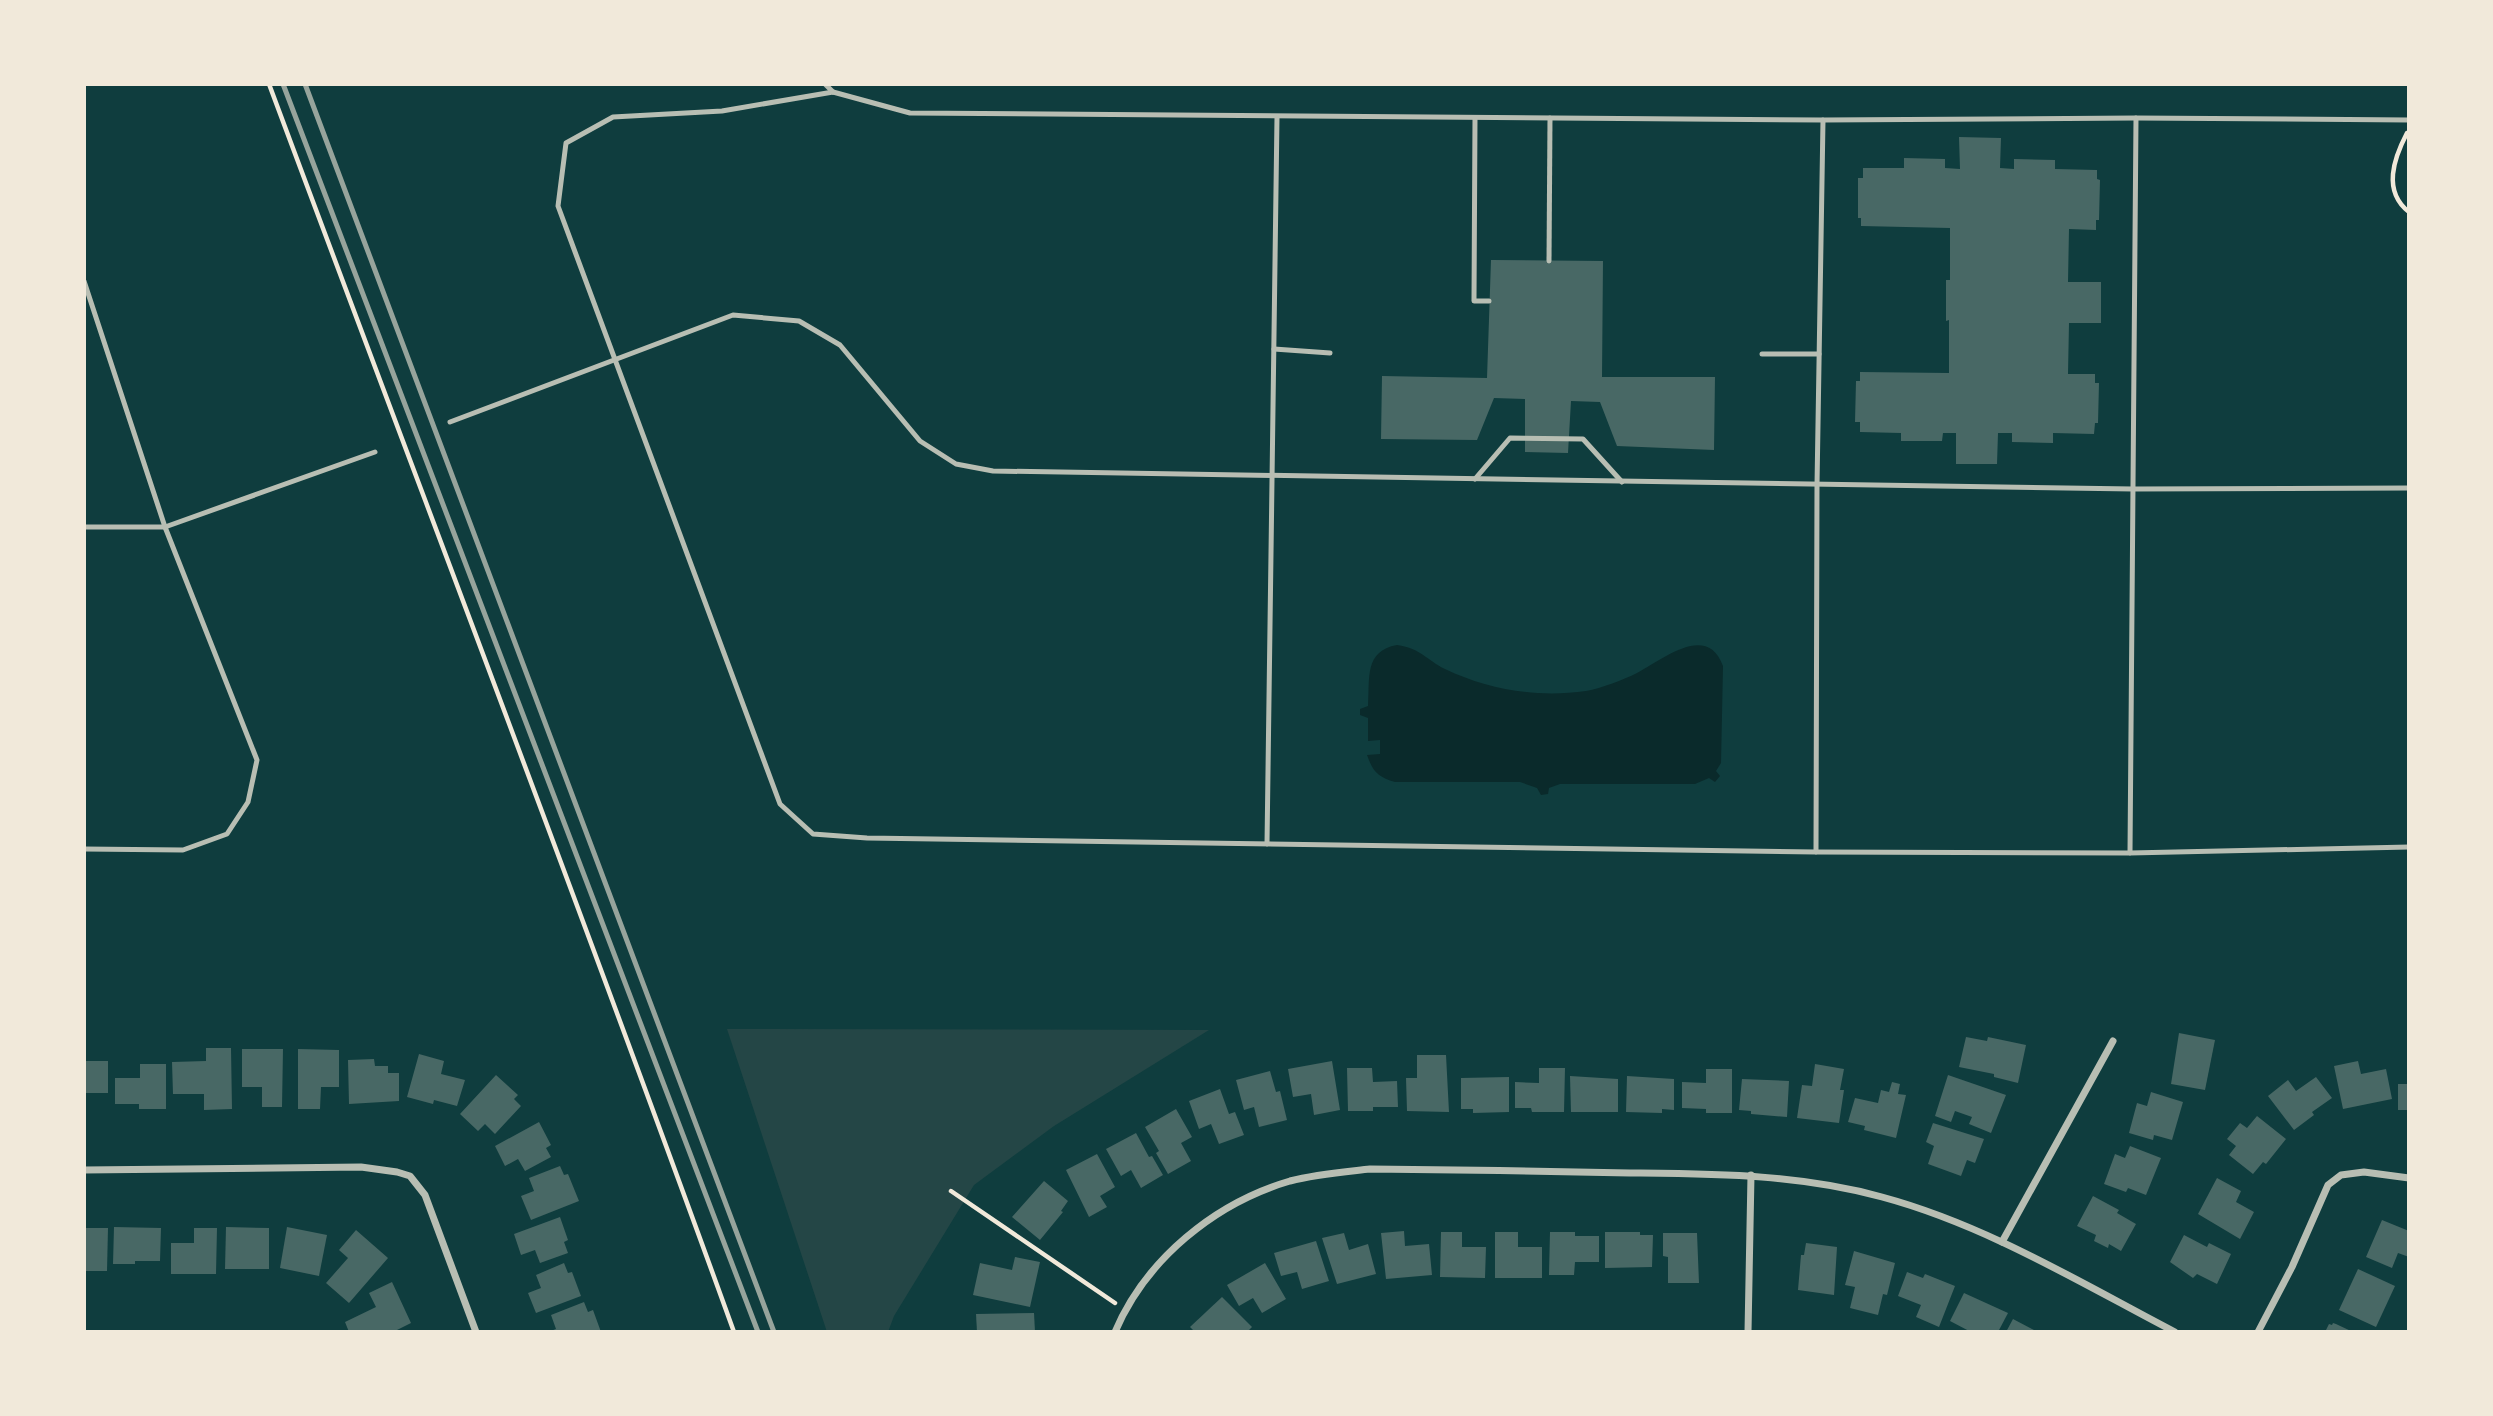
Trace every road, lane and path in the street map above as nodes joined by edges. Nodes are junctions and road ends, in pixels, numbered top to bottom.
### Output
1 (269, 84) edge
2 (825, 84) edge
3 (833, 92) junction
4 (1277, 117) junction
5 (1475, 118) junction
6 (1550, 118) junction
7 (2136, 118) junction
8 (1823, 120) junction
9 (2409, 120) edge
10 (2409, 130) edge
11 (2409, 212) edge
12 (1549, 261) dead end
13 (84, 281) edge
14 (1489, 301) dead end
15 (1274, 349) junction
16 (1330, 353) dead end
17 (1762, 354) dead end
18 (1819, 354) junction
19 (616, 360) junction
20 (450, 422) dead end
21 (375, 452) dead end
22 (1272, 477) junction
23 (1474, 480) junction
24 (1622, 482) junction
25 (1817, 485) junction
26 (2409, 488) edge
27 (2133, 489) junction
28 (84, 527) edge
29 (165, 527) junction
30 (1267, 844) junction
31 (2409, 847) edge
32 (84, 849) edge
33 (1816, 852) junction
34 (2130, 853) junction
35 (2113, 1041) dead end
36 (84, 1170) edge
37 (1751, 1175) junction
38 (2409, 1178) edge
39 (951, 1191) dead end
40 (2002, 1242) junction
41 (1124, 1310) junction
42 (476, 1332) edge
43 (734, 1332) edge
44 (1115, 1332) edge
45 (1748, 1332) edge
46 (2175, 1332) edge
47 (2258, 1332) edge

1 - 43 path
2 - 3 lane
3 - 4 lane
3 - 19 lane
4 - 5 lane
4 - 15 lane
5 - 6 lane
5 - 14 lane
6 - 8 lane
6 - 12 lane
7 - 8 lane
7 - 9 lane
7 - 27 lane
8 - 18 lane
10 - 11 path
13 - 29 lane
15 - 16 lane
15 - 22 lane
17 - 18 lane
18 - 25 lane
19 - 20 lane
19 - 22 lane
19 - 30 lane
21 - 29 lane
22 - 23 lane
22 - 30 lane
23 - 24 lane
23 - 24 lane
24 - 25 lane
25 - 27 lane
25 - 33 lane
26 - 27 lane
27 - 34 lane
28 - 29 lane
29 - 32 lane
30 - 33 lane
31 - 34 lane
33 - 34 lane
35 - 40 street
36 - 42 street
37 - 40 street
37 - 41 street
37 - 45 street
38 - 47 street
39 - 41 path
40 - 46 street
41 - 44 street

